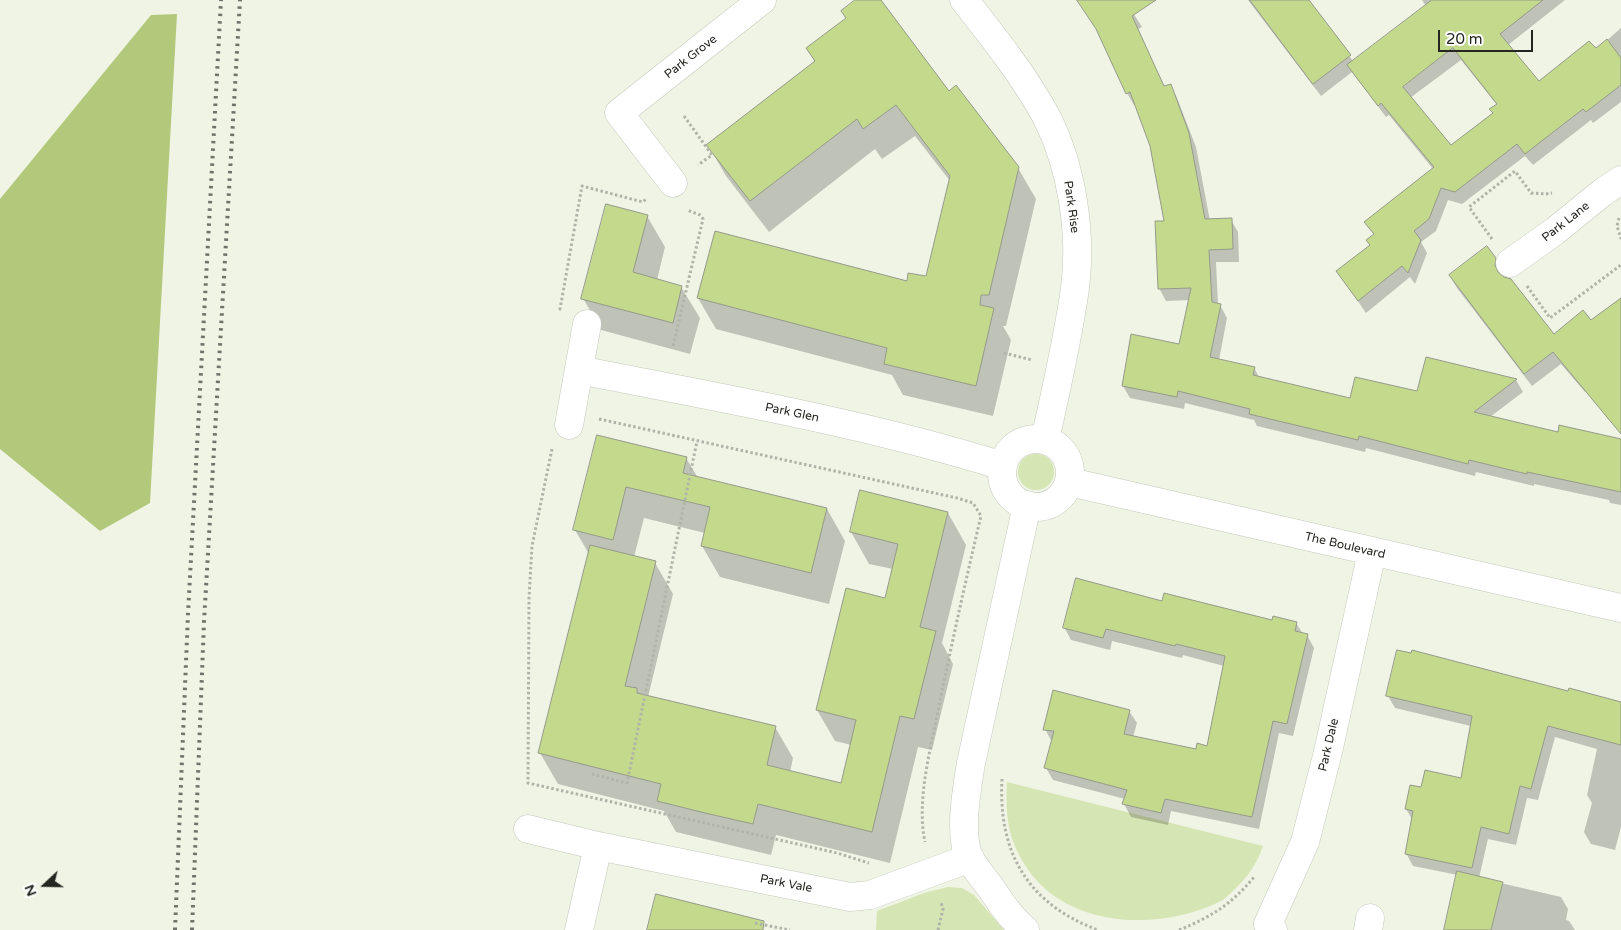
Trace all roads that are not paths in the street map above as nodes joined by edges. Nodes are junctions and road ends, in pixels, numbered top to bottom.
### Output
1 (762, 0) edge
2 (964, 0) edge
3 (1621, 180) edge
4 (671, 184) road end
5 (1510, 263) dead end
6 (588, 324) road end
7 (579, 370) junction
8 (568, 426) road end
9 (1045, 440) junction
10 (1003, 466) junction
11 (1070, 482) junction
12 (1027, 505) junction
13 (1372, 552) junction
14 (1621, 608) edge
15 (528, 829) dead end
16 (598, 846) junction
17 (970, 858) junction
18 (1267, 928) edge
19 (579, 930) edge
20 (1025, 930) edge

1 - 4 street, Park Grove
2 - 9 street, Park Rise
3 - 5 street, Park Lane
6 - 7 street
7 - 8 street
7 - 10 street, Park Glen
9 - 10 street
9 - 11 street
10 - 12 street
11 - 12 street
11 - 13 street, The Boulevard
12 - 17 street
13 - 14 street, The Boulevard
13 - 18 street, Park Dale
15 - 16 street, Park Vale
16 - 17 street, Park Vale
16 - 19 street
17 - 20 street

